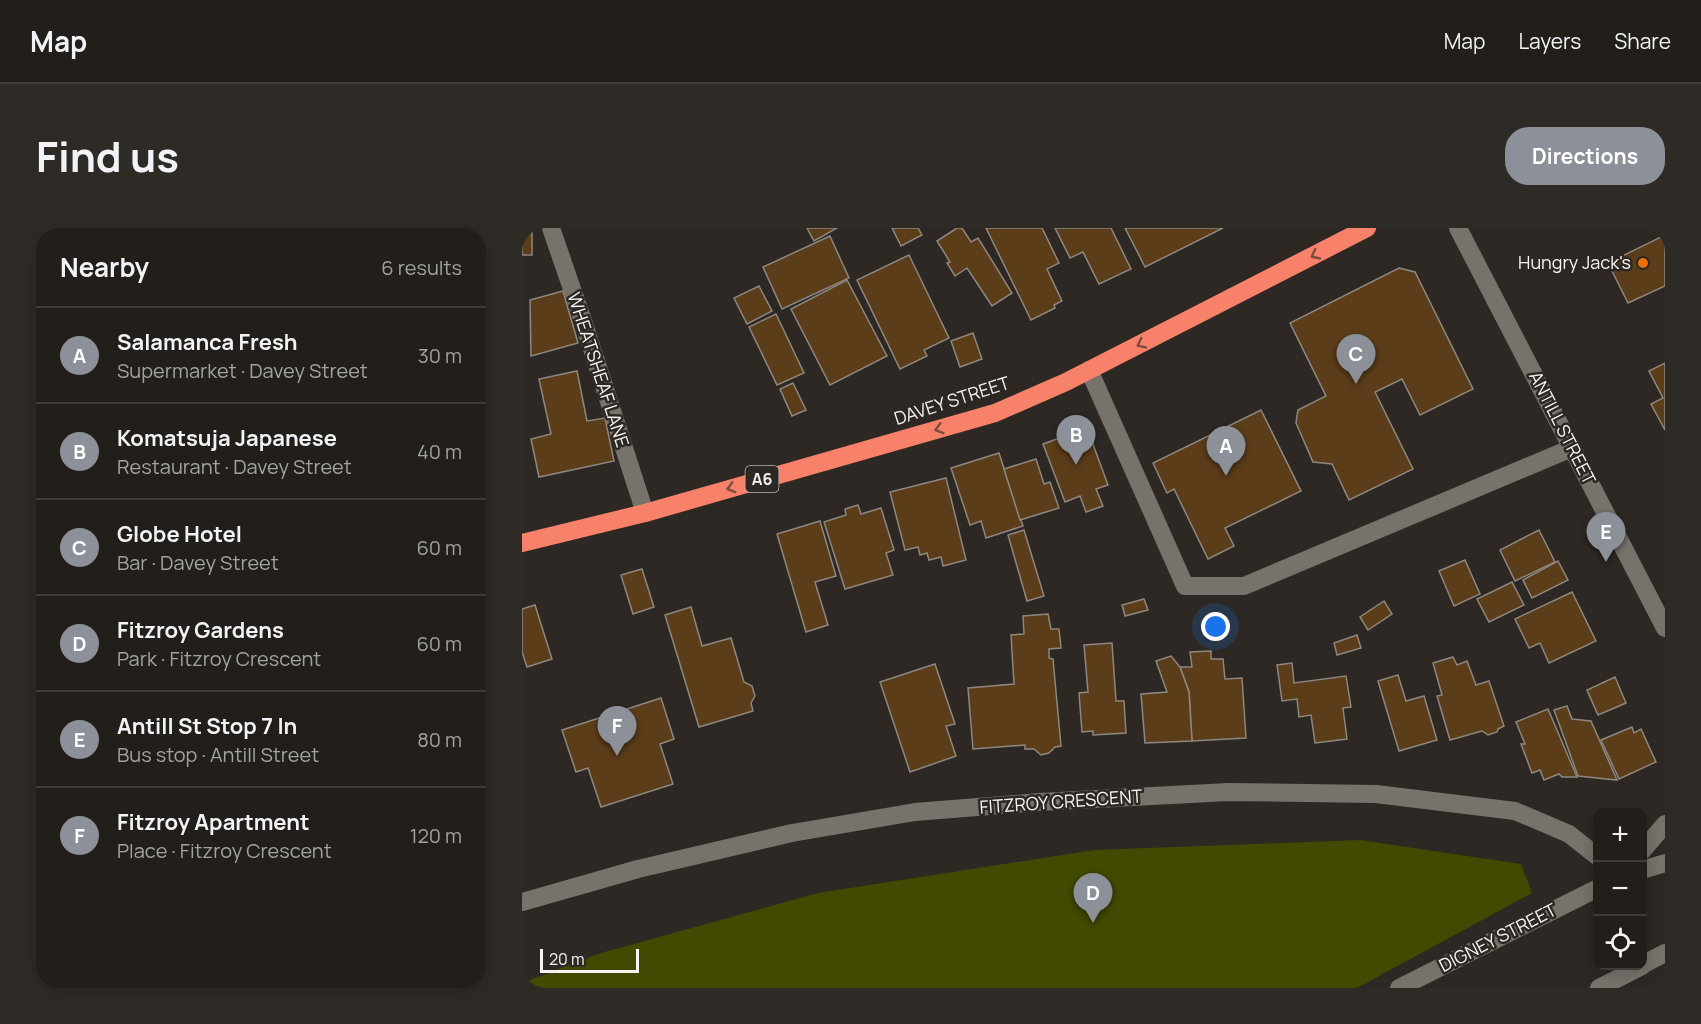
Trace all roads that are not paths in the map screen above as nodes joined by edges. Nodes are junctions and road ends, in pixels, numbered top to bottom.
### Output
1 (550, 228) edge
2 (1367, 228) edge
3 (1458, 228) edge
4 (1089, 370) junction
5 (1572, 448) junction
6 (645, 513) junction
7 (524, 543) edge
8 (1665, 628) edge
9 (1665, 824) edge
10 (1647, 845) edge
11 (1593, 853) edge
12 (1665, 863) edge
13 (1647, 868) edge
14 (1593, 891) edge
15 (522, 902) edge
16 (1665, 954) edge
17 (1647, 963) edge
18 (1633, 970) edge
19 (1399, 988) edge
20 (1599, 988) edge

1 - 6 street, WHEATSHEAF LANE
2 -> 4 highway, DAVEY STREET / A6
3 - 5 street, ANTILL STREET
4 - 5 street
4 -> 6 highway, DAVEY STREET / A6
5 - 8 street, ANTILL STREET
6 - 7 highway, DAVEY STREET / A6
9 - 10 street
11 - 15 street, FITZROY CRESCENT
12 - 13 street
14 - 19 street, DIGNEY STREET
16 - 17 street
18 - 20 street

